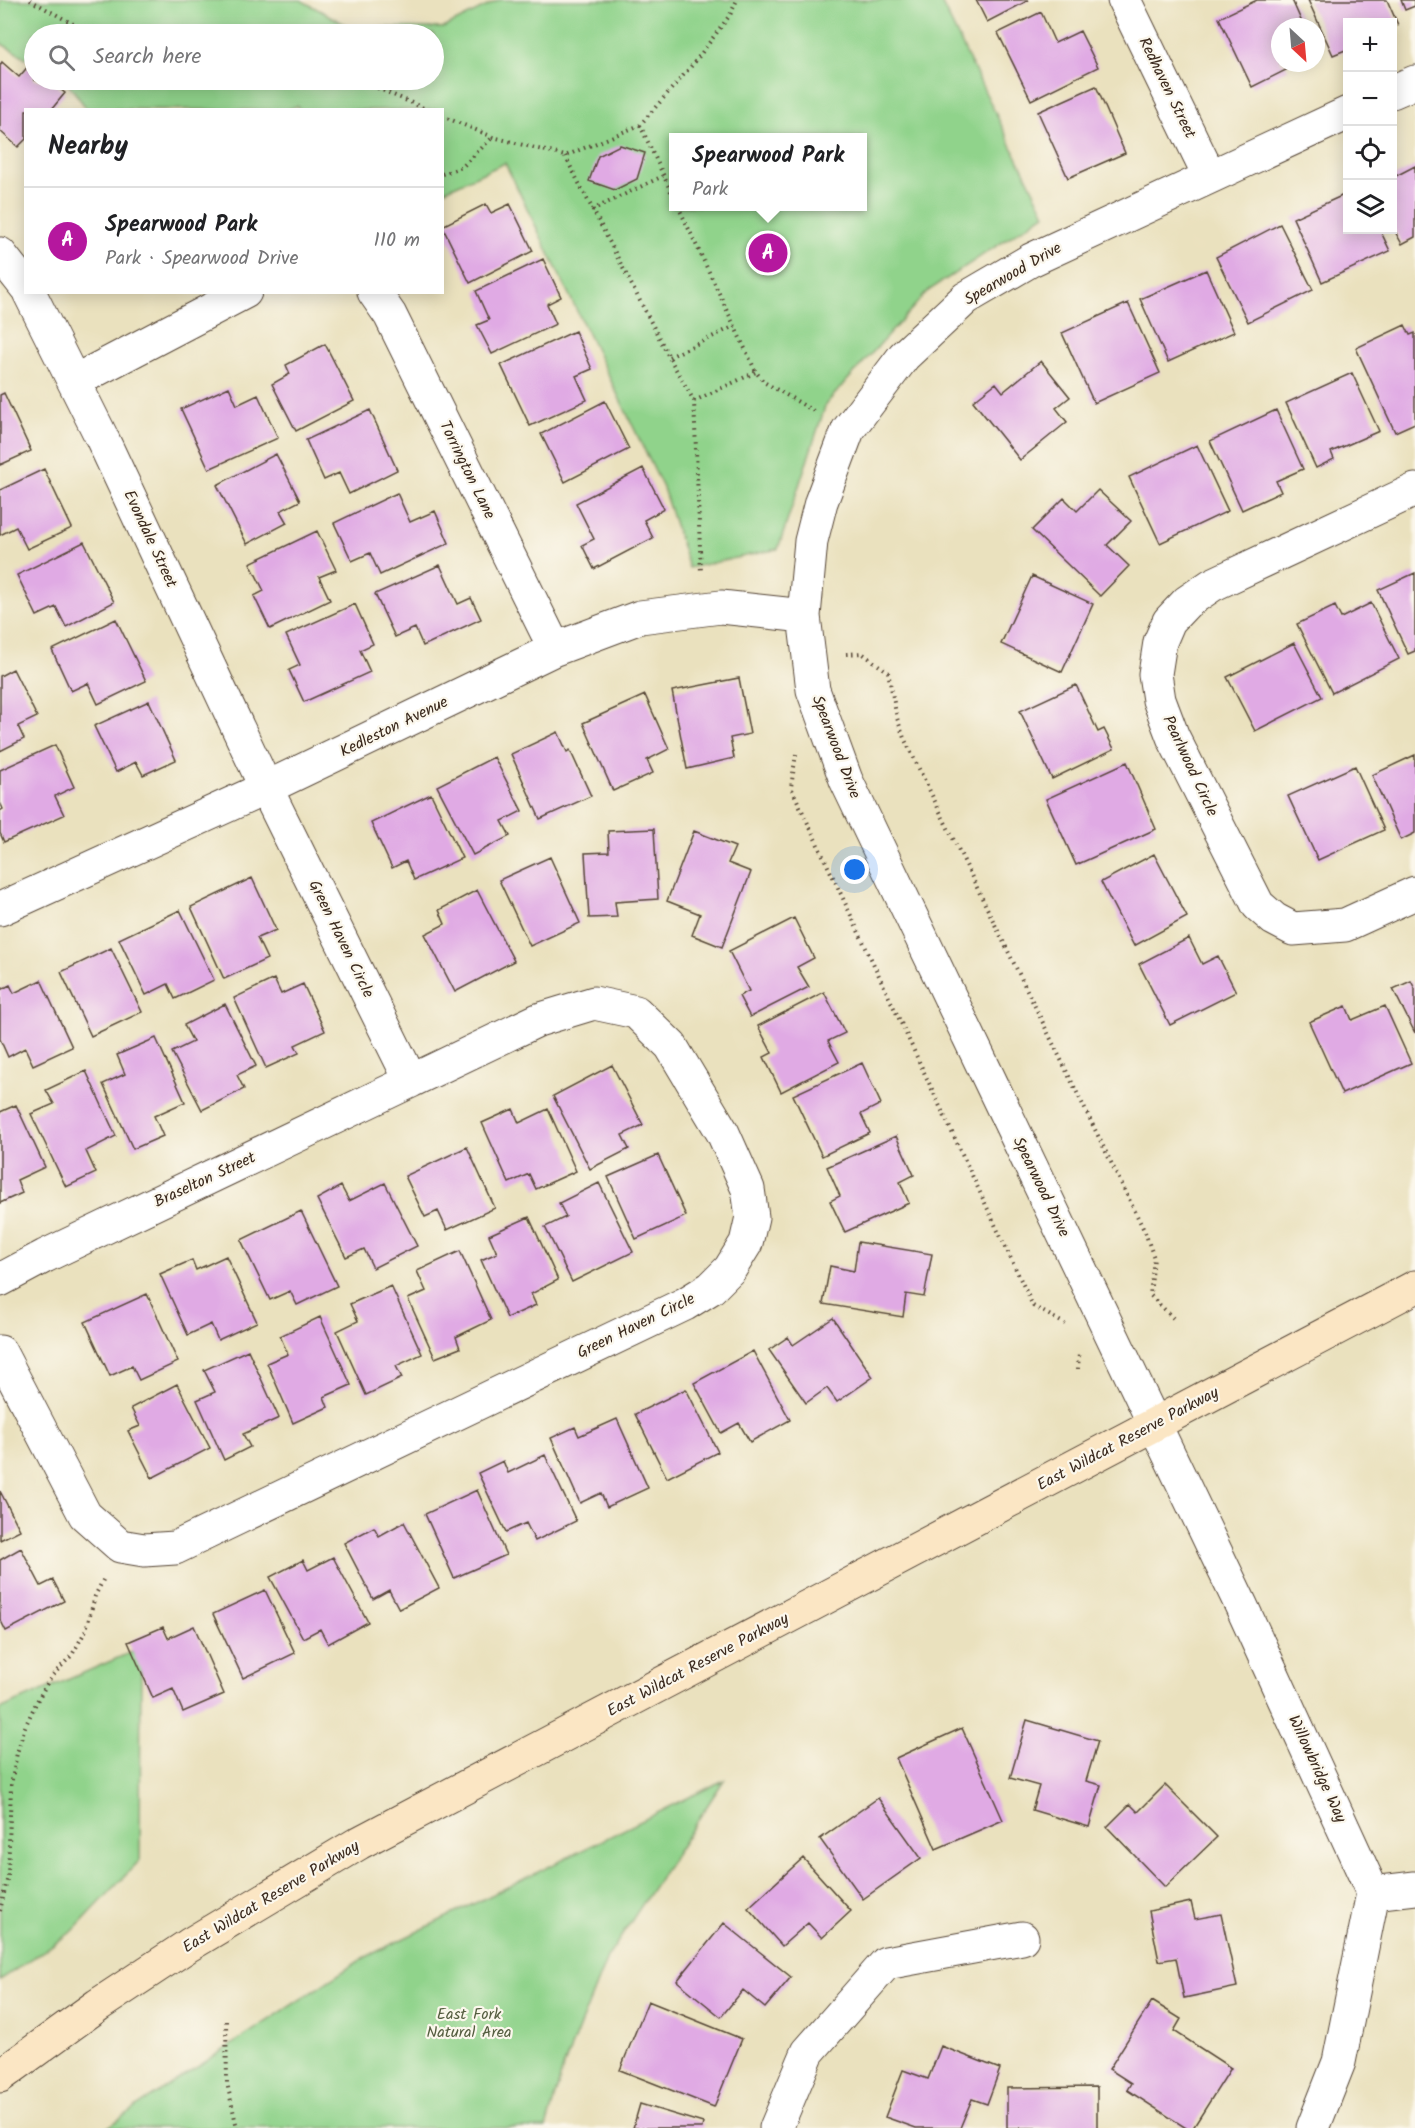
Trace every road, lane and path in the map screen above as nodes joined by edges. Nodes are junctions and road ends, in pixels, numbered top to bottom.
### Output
1 (30, 0) edge
2 (737, 0) edge
3 (1124, 0) edge
4 (73, 24) edge
5 (1415, 82) edge
6 (382, 90) edge
7 (1397, 90) edge
8 (423, 108) edge
9 (1343, 115) edge
10 (444, 117) edge
11 (640, 125) junction
12 (493, 137) junction
13 (564, 156) junction
14 (444, 173) edge
15 (663, 176) junction
16 (1210, 177) junction
17 (669, 188) edge
18 (592, 210) junction
19 (680, 211) edge
20 (0, 254) edge
21 (24, 284) edge
22 (30, 294) edge
23 (241, 294) edge
24 (375, 294) edge
25 (735, 326) junction
26 (669, 357) junction
27 (756, 372) junction
28 (75, 381) junction
29 (694, 401) junction
30 (848, 430) junction
31 (1415, 490) edge
32 (702, 609) junction
33 (804, 616) junction
34 (555, 649) junction
35 (266, 788) junction
36 (1415, 893) edge
37 (0, 909) edge
38 (411, 1082) junction
39 (0, 1280) edge
40 (1415, 1287) edge
41 (0, 1352) edge
42 (1155, 1425) junction
43 (120, 1546) junction
44 (1415, 1888) edge
45 (1373, 1893) junction
46 (0, 1911) edge
47 (1022, 1938) dead end
48 (226, 2021) dead end
49 (0, 2076) edge
50 (237, 2128) edge
51 (776, 2128) edge
52 (1313, 2128) edge

1 - 4 path
2 - 11 path
3 - 16 street, Redhaven Street
5 - 7 street
6 - 8 path
9 - 16 street, Spearwood Drive
10 - 12 path
11 - 13 path
11 - 15 path
12 - 13 path
12 - 14 path
13 - 18 path
15 - 17 path
15 - 18 path
16 - 30 street, Spearwood Drive
18 - 26 path
19 - 25 path
20 - 21 street
22 - 28 street, Evondale Street
23 - 28 street
24 - 34 street, Torrington Lane
25 - 26 path
25 - 27 path
26 - 29 path
27 - 29 path
27 - 30 path
28 - 35 street, Evondale Street
29 - 32 path
30 - 33 street, Spearwood Drive
31 - 36 street, Pearlwood Circle
32 - 33 street, Kedleston Avenue
32 - 34 street, Kedleston Avenue
33 - 42 street, Spearwood Drive
34 - 35 street, Kedleston Avenue
35 - 37 street, Kedleston Avenue
35 - 38 street, Green Haven Circle
38 - 39 street, Braselton Street
38 - 43 street, Green Haven Circle
40 - 42 main road, East Wildcat Reserve Parkway
41 - 43 street
42 - 45 street, Willowbridge Way
42 - 49 main road, East Wildcat Reserve Parkway
43 - 46 path
44 - 45 street
45 - 52 street
47 - 51 street
48 - 50 path

